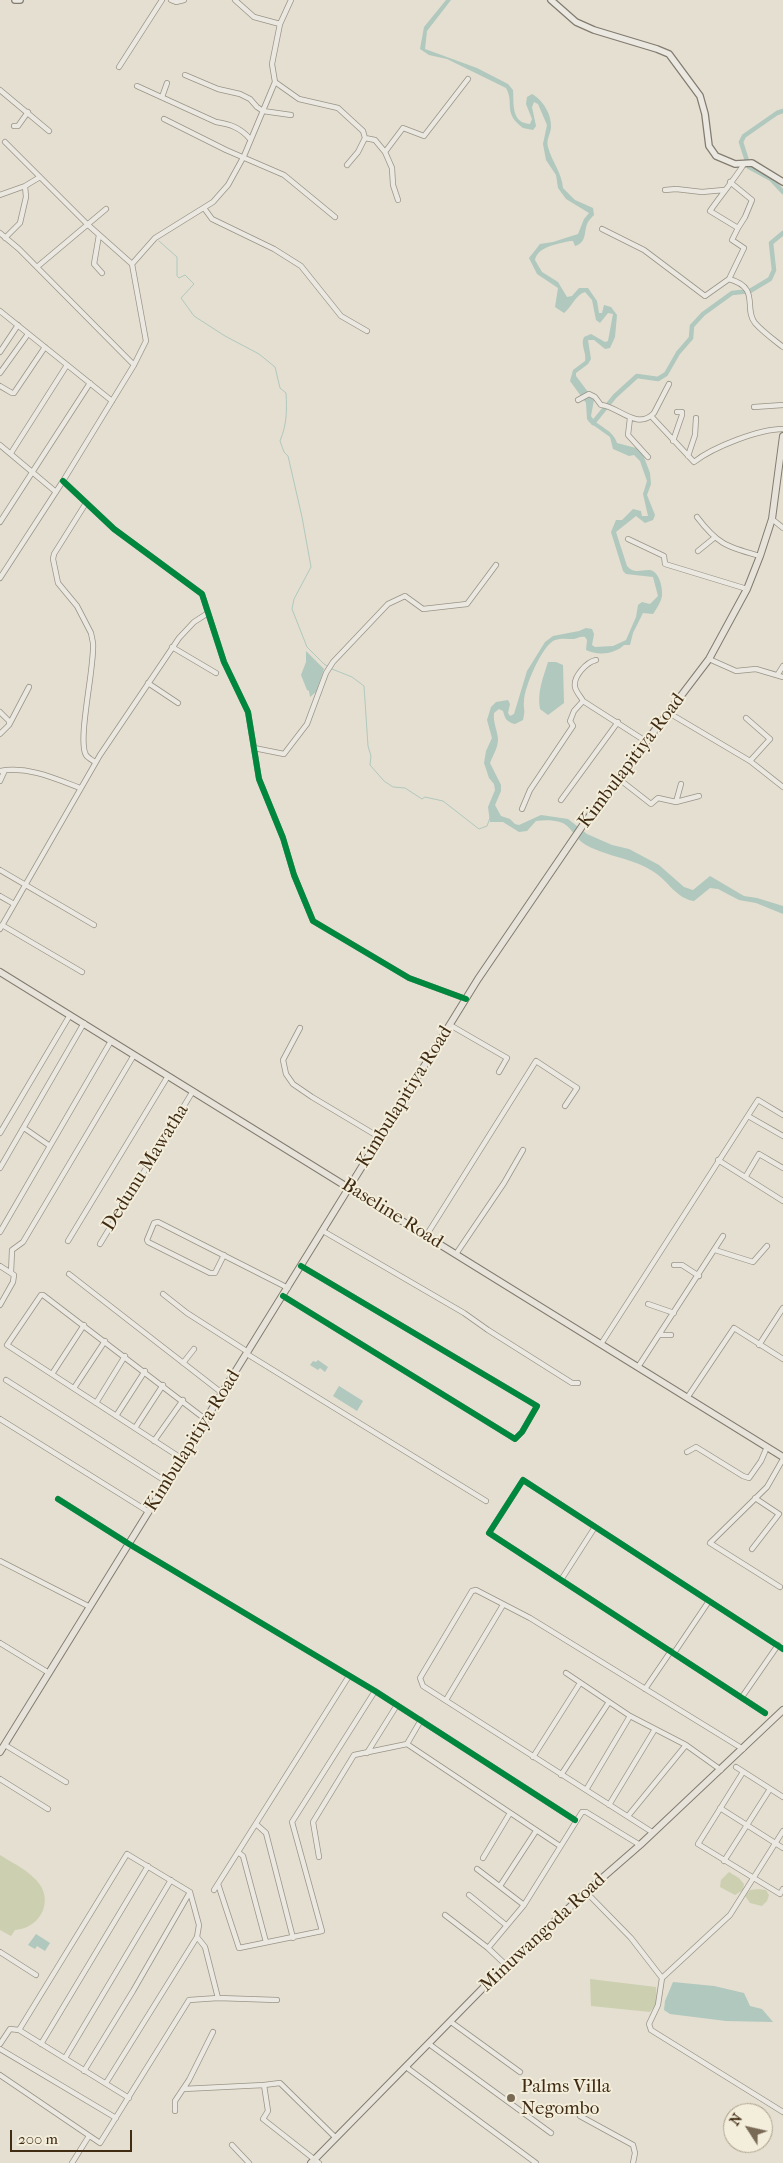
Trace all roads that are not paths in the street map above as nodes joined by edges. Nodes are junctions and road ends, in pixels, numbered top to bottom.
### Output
1 (15, 0) edge
2 (20, 0) edge
3 (162, 0) edge
4 (172, 0) edge
5 (184, 0) edge
6 (235, 0) edge
7 (291, 0) edge
8 (550, 0) edge
9 (280, 24) junction
10 (119, 67) dead end
11 (185, 75) dead end
12 (468, 79) dead end
13 (275, 82) junction
14 (167, 83) dead end
15 (137, 86) dead end
16 (0, 90) edge
17 (162, 97) junction
18 (263, 111) junction
19 (28, 112) junction
20 (291, 115) dead end
21 (164, 119) dead end
22 (14, 126) dead end
23 (49, 131) dead end
24 (365, 138) junction
25 (250, 139) junction
26 (5, 142) dead end
27 (358, 152) junction
28 (385, 152) junction
29 (244, 156) junction
30 (363, 156) dead end
31 (747, 163) junction
32 (347, 165) dead end
33 (40, 177) junction
34 (730, 182) junction
35 (783, 182) edge
36 (25, 186) junction
37 (665, 190) dead end
38 (724, 190) junction
39 (0, 195) edge
40 (398, 200) dead end
41 (204, 208) junction
42 (106, 209) dead end
43 (336, 217) dead end
44 (87, 224) junction
45 (738, 228) junction
46 (602, 229) dead end
47 (0, 233) edge
48 (100, 235) junction
49 (5, 238) junction
50 (132, 264) junction
51 (37, 267) junction
52 (102, 273) dead end
53 (729, 279) junction
54 (0, 311) edge
55 (18, 325) junction
56 (367, 331) dead end
57 (28, 334) junction
58 (45, 347) junction
59 (783, 347) edge
60 (0, 352) edge
61 (67, 365) junction
62 (134, 365) junction
63 (0, 373) edge
64 (90, 383) junction
65 (669, 384) dead end
66 (0, 386) edge
67 (578, 400) dead end
68 (112, 401) junction
69 (783, 405) edge
70 (754, 407) dead end
71 (677, 412) dead end
72 (651, 416) junction
73 (630, 418) junction
74 (696, 418) dead end
75 (783, 429) edge
76 (783, 436) edge
77 (673, 441) junction
78 (0, 445) edge
79 (11, 453) junction
80 (688, 456) junction
81 (648, 457) dead end
82 (33, 472) junction
83 (63, 481) junction
84 (780, 487) edge
85 (56, 492) junction
86 (86, 503) junction
87 (697, 517) dead end
88 (772, 518) junction
89 (0, 522) edge
90 (783, 528) edge
91 (714, 538) junction
92 (628, 539) dead end
93 (698, 551) dead end
94 (760, 556) junction
95 (496, 565) dead end
96 (1, 574) edge
97 (747, 589) junction
98 (208, 613) junction
99 (172, 647) junction
100 (596, 660) dead end
101 (709, 660) junction
102 (783, 666) edge
103 (216, 673) dead end
104 (781, 675) edge
105 (148, 683) junction
106 (29, 687) dead end
107 (583, 701) junction
108 (178, 703) dead end
109 (0, 712) edge
110 (669, 713) junction
111 (746, 718) dead end
112 (618, 722) junction
113 (9, 725) junction
114 (0, 734) edge
115 (648, 742) junction
116 (254, 748) junction
117 (750, 761) junction
118 (95, 762) junction
119 (2, 770) edge
120 (619, 779) junction
121 (0, 780) edge
122 (682, 784) dead end
123 (783, 787) edge
124 (80, 788) junction
125 (699, 796) dead end
126 (561, 800) dead end
127 (676, 802) junction
128 (522, 809) dead end
129 (0, 870) edge
130 (25, 884) junction
131 (0, 896) edge
132 (14, 904) junction
133 (94, 925) dead end
134 (1, 927) edge
135 (0, 972) edge
136 (82, 972) dead end
137 (466, 999) junction
138 (70, 1015) junction
139 (84, 1023) junction
140 (450, 1025) junction
141 (300, 1028) dead end
142 (111, 1041) junction
143 (134, 1055) junction
144 (499, 1072) dead end
145 (168, 1076) junction
146 (193, 1091) junction
147 (565, 1106) dead end
148 (783, 1115) edge
149 (748, 1116) junction
150 (24, 1128) junction
151 (0, 1132) edge
152 (783, 1136) edge
153 (380, 1137) junction
154 (50, 1146) junction
155 (523, 1150) dead end
156 (718, 1160) junction
157 (0, 1168) edge
158 (783, 1168) edge
159 (746, 1176) junction
160 (349, 1188) junction
161 (783, 1201) edge
162 (0, 1232) edge
163 (323, 1232) junction
164 (426, 1236) junction
165 (723, 1236) dead end
166 (68, 1241) dead end
167 (100, 1244) dead end
168 (767, 1246) dead end
169 (715, 1250) junction
170 (456, 1254) junction
171 (224, 1256) junction
172 (674, 1265) dead end
173 (0, 1266) edge
174 (301, 1266) junction
175 (11, 1273) junction
176 (69, 1274) dead end
177 (699, 1276) junction
178 (288, 1288) junction
179 (163, 1294) dead end
180 (283, 1296) junction
181 (648, 1304) dead end
182 (0, 1305) edge
183 (783, 1309) edge
184 (674, 1313) junction
185 (84, 1325) junction
186 (660, 1335) junction
187 (671, 1335) dead end
188 (105, 1341) junction
189 (601, 1344) junction
190 (759, 1345) junction
191 (194, 1349) dead end
192 (247, 1353) junction
193 (125, 1356) junction
194 (783, 1359) edge
195 (183, 1363) junction
196 (638, 1367) junction
197 (144, 1371) junction
198 (52, 1374) junction
199 (6, 1380) dead end
200 (578, 1383) dead end
201 (163, 1385) junction
202 (74, 1388) junction
203 (222, 1393) junction
204 (687, 1398) junction
205 (183, 1400) junction
206 (96, 1403) junction
207 (116, 1416) junction
208 (0, 1419) edge
209 (205, 1419) junction
210 (134, 1428) junction
211 (154, 1441) junction
212 (767, 1447) junction
213 (687, 1452) dead end
214 (181, 1458) junction
215 (783, 1458) edge
216 (168, 1482) junction
217 (755, 1498) junction
218 (58, 1499) dead end
219 (486, 1501) dead end
220 (149, 1512) junction
221 (781, 1516) edge
222 (595, 1527) junction
223 (129, 1544) junction
224 (752, 1549) dead end
225 (0, 1561) edge
226 (764, 1577) dead end
227 (561, 1580) junction
228 (782, 1588) edge
229 (709, 1601) junction
230 (503, 1605) junction
231 (90, 1607) junction
232 (0, 1643) edge
233 (778, 1645) junction
234 (783, 1649) edge
235 (673, 1652) junction
236 (49, 1672) junction
237 (566, 1673) dead end
238 (349, 1676) junction
239 (580, 1683) junction
240 (645, 1689) junction
241 (375, 1691) junction
242 (742, 1697) junction
243 (446, 1700) junction
244 (609, 1702) junction
245 (396, 1705) junction
246 (783, 1710) edge
247 (765, 1713) dead end
248 (630, 1716) junction
249 (421, 1720) junction
250 (655, 1729) junction
251 (407, 1744) junction
252 (5, 1745) junction
253 (686, 1745) junction
254 (743, 1749) junction
255 (0, 1752) edge
256 (367, 1753) junction
257 (533, 1757) junction
258 (736, 1767) dead end
259 (721, 1770) junction
260 (743, 1772) junction
261 (561, 1775) junction
262 (0, 1779) edge
263 (66, 1782) dead end
264 (770, 1789) junction
265 (586, 1790) junction
266 (783, 1796) edge
267 (609, 1805) junction
268 (720, 1808) junction
269 (48, 1809) dead end
270 (510, 1813) junction
271 (628, 1816) junction
272 (576, 1820) junction
273 (256, 1824) junction
274 (747, 1825) junction
275 (783, 1830) edge
276 (536, 1831) junction
277 (652, 1832) junction
278 (776, 1843) junction
279 (640, 1845) junction
280 (560, 1846) junction
281 (783, 1848) edge
282 (238, 1852) junction
283 (319, 1856) dead end
284 (483, 1858) dead end
285 (724, 1861) junction
286 (148, 1866) junction
287 (477, 1869) dead end
288 (752, 1878) junction
289 (171, 1880) junction
290 (218, 1884) junction
291 (500, 1886) junction
292 (783, 1889) edge
293 (214, 1890) dead end
294 (190, 1892) junction
295 (586, 1892) junction
296 (469, 1895) dead end
297 (524, 1905) junction
298 (446, 1915) dead end
299 (506, 1925) junction
300 (197, 1937) junction
301 (293, 1938) junction
302 (266, 1942) junction
303 (488, 1948) junction
304 (0, 1952) edge
305 (507, 1966) junction
306 (36, 1976) dead end
307 (662, 1978) junction
308 (218, 1998) junction
309 (278, 2000) dead end
310 (450, 2022) junction
311 (19, 2030) junction
312 (213, 2032) dead end
313 (0, 2044) edge
314 (41, 2044) junction
315 (429, 2044) junction
316 (0, 2049) edge
317 (65, 2058) junction
318 (406, 2067) junction
319 (84, 2071) junction
320 (520, 2072) dead end
321 (0, 2075) edge
322 (106, 2083) junction
323 (264, 2086) junction
324 (183, 2090) junction
325 (129, 2098) junction
326 (174, 2111) dead end
327 (783, 2112) edge
328 (580, 2116) dead end
329 (116, 2118) junction
330 (551, 2133) dead end
331 (90, 2136) junction
332 (336, 2138) junction
333 (232, 2144) dead end
334 (314, 2162) edge
335 (72, 2163) edge
336 (249, 2163) edge
337 (536, 2163) edge
338 (633, 2163) edge

1 - 2 street
3 - 10 street
4 - 5 street
6 - 9 street
7 - 9 street
8 - 31 street
9 - 13 street
11 - 18 street
12 - 28 street
13 - 18 street
13 - 24 street
14 - 17 street
15 - 17 street
16 - 19 street
17 - 25 street
18 - 20 street
18 - 25 street
19 - 22 street
19 - 23 street
21 - 29 street
24 - 27 street
24 - 28 street
25 - 29 street
26 - 33 street
27 - 30 street
27 - 32 street
28 - 40 street
29 - 41 street
29 - 43 street
31 - 34 street
31 - 35 street
33 - 36 street
33 - 44 street
34 - 38 street
34 - 45 street
36 - 39 street
36 - 49 street
37 - 38 street
38 - 45 street
41 - 50 street
41 - 56 street
42 - 44 street
44 - 48 street
44 - 51 street
45 - 53 street
46 - 53 street
47 - 49 street
48 - 50 street
48 - 52 street
49 - 51 street
50 - 62 street
51 - 62 street
53 - 59 street
54 - 55 street
55 - 57 street
55 - 60 street
57 - 58 street
57 - 63 street
58 - 61 street
58 - 66 street
61 - 64 street
61 - 79 street
62 - 68 street
64 - 68 street
64 - 82 street
65 - 72 street
67 - 73 street
68 - 83 street
69 - 70 street
71 - 77 street
72 - 73 street
72 - 77 street
73 - 81 street
74 - 80 street
75 - 80 street
76 - 84 main road, Kimbulapitiya Road
77 - 80 street
78 - 79 street
79 - 82 street
82 - 85 street
82 - 89 street
83 - 85 street
83 - 86 street
84 - 88 main road, Kimbulapitiya Road
85 - 96 street
86 - 98 street
86 - 118 street
87 - 91 street
88 - 90 street
88 - 94 main road, Kimbulapitiya Road
91 - 93 street
91 - 94 street
92 - 97 street
94 - 97 main road, Kimbulapitiya Road
95 - 116 street
97 - 101 main road, Kimbulapitiya Road
98 - 99 street
98 - 116 street
99 - 103 street
99 - 105 street
100 - 107 street
101 - 104 street
101 - 110 main road, Kimbulapitiya Road
102 - 104 street
105 - 108 street
105 - 118 street
106 - 113 street
107 - 112 street
107 - 128 street
109 - 113 street
110 - 115 main road, Kimbulapitiya Road
110 - 117 street
111 - 117 street
112 - 115 street
112 - 126 street
113 - 114 street
115 - 120 main road, Kimbulapitiya Road
116 - 137 street
117 - 123 street
118 - 124 street
119 - 121 street
119 - 124 street
120 - 127 street
120 - 137 main road, Kimbulapitiya Road
122 - 127 street
124 - 130 street
125 - 127 street
129 - 130 street
130 - 132 street
130 - 133 street
131 - 132 street
132 - 134 street
134 - 136 street
135 - 138 main road, Baseline Road
137 - 140 main road, Kimbulapitiya Road
138 - 139 main road, Baseline Road
138 - 151 street
139 - 142 main road, Baseline Road
139 - 150 street
140 - 144 street
140 - 153 main road, Kimbulapitiya Road
141 - 153 street
142 - 143 main road, Baseline Road
142 - 154 street
143 - 145 main road, Baseline Road
143 - 175 street
145 - 146 main road, Baseline Road
145 - 166 street
146 - 160 main road, Baseline Road
146 - 167 street, Dedunu Mawatha
147 - 164 street
148 - 149 street
149 - 152 street
149 - 156 street
150 - 154 street
150 - 157 street
153 - 160 main road, Kimbulapitiya Road
154 - 162 street
155 - 170 street
156 - 159 street
156 - 189 street
158 - 159 street
159 - 161 street
160 - 163 main road, Kimbulapitiya Road
160 - 164 main road, Baseline Road
163 - 174 main road, Kimbulapitiya Road
163 - 200 street
164 - 170 main road, Baseline Road
165 - 169 street
168 - 169 street
169 - 177 street
170 - 189 main road, Baseline Road
171 - 171 street
171 - 178 street
172 - 177 street
173 - 175 street
174 - 178 main road, Kimbulapitiya Road
174 - 180 street
175 - 182 street
176 - 195 street
177 - 184 street
178 - 180 main road, Kimbulapitiya Road
179 - 192 street
180 - 192 main road, Kimbulapitiya Road
181 - 184 street
183 - 190 street
184 - 186 street
185 - 188 street
185 - 198 street
185 - 198 street
186 - 187 street
186 - 196 street
188 - 193 street
188 - 202 street
189 - 196 main road, Baseline Road
190 - 194 street
190 - 204 street
191 - 195 street
192 - 203 main road, Kimbulapitiya Road
192 - 219 street
193 - 197 street
193 - 206 street
195 - 203 street
196 - 204 main road, Baseline Road
197 - 201 street
197 - 207 street
198 - 202 street
199 - 216 street
201 - 205 street
201 - 210 street
202 - 206 street
203 - 209 main road, Kimbulapitiya Road
204 - 212 main road, Baseline Road
205 - 209 street
205 - 211 street
206 - 207 street
207 - 210 street
208 - 220 street
209 - 214 main road, Kimbulapitiya Road
210 - 211 street
211 - 214 street
212 - 213 street
212 - 215 main road, Baseline Road
214 - 216 main road, Kimbulapitiya Road
215 - 217 street
216 - 220 main road, Kimbulapitiya Road
217 - 221 street
217 - 228 street
218 - 223 street
220 - 223 main road, Kimbulapitiya Road
221 - 224 street
222 - 227 street
222 - 227 street
222 - 229 street
223 - 231 main road, Kimbulapitiya Road
223 - 238 street
225 - 231 street
226 - 228 street
227 - 235 street
229 - 233 street
229 - 235 street
230 - 240 street
230 - 243 street
230 - 243 street
231 - 236 main road, Kimbulapitiya Road
232 - 236 street
233 - 234 street
233 - 242 street
235 - 240 street
235 - 242 street
236 - 252 main road, Kimbulapitiya Road
237 - 239 street
238 - 241 street
238 - 273 street
239 - 244 street
239 - 257 street
240 - 254 street
241 - 245 street
241 - 301 street
242 - 247 street
243 - 257 street
244 - 248 street
244 - 261 street
245 - 249 street
245 - 256 street
246 - 254 main road, Minuwangoda Road
248 - 250 street
248 - 265 street
249 - 251 street
249 - 272 street
250 - 253 street
250 - 267 street
251 - 256 street
251 - 270 street
252 - 255 main road, Kimbulapitiya Road
252 - 263 street
253 - 259 street
253 - 271 street
254 - 259 main road, Minuwangoda Road
256 - 283 street
257 - 261 street
258 - 260 street
259 - 277 main road, Minuwangoda Road
260 - 264 street
260 - 268 street
261 - 265 street
262 - 269 street
264 - 266 street
264 - 274 street
265 - 267 street
267 - 271 street
268 - 274 street
268 - 285 street
270 - 276 street
270 - 284 street
271 - 277 street
272 - 279 street
272 - 280 street
273 - 282 street
273 - 301 street
274 - 278 street
274 - 285 street
275 - 278 street
276 - 280 street
276 - 291 street
277 - 279 main road, Minuwangoda Road
278 - 281 street
278 - 288 street
279 - 295 main road, Minuwangoda Road
280 - 297 street
282 - 290 street
282 - 302 street
285 - 288 street
286 - 289 street
286 - 311 street
286 - 314 street
287 - 291 street
288 - 292 street
288 - 307 street
289 - 294 street
289 - 317 street
290 - 293 street
290 - 302 street
291 - 297 street
294 - 300 street
294 - 319 street
295 - 305 main road, Minuwangoda Road
295 - 307 street
296 - 299 street
297 - 299 street
298 - 303 street
299 - 303 street
300 - 308 street
300 - 322 street
301 - 302 street
303 - 305 street
304 - 306 street
305 - 310 main road, Minuwangoda Road
307 - 327 street
308 - 309 street
308 - 325 street
310 - 315 main road, Minuwangoda Road
310 - 320 street
311 - 313 street
311 - 314 street
312 - 324 street
314 - 317 street
315 - 318 main road, Minuwangoda Road
315 - 330 street
316 - 329 street
317 - 319 street
318 - 332 main road, Minuwangoda Road
318 - 337 street
319 - 322 street
321 - 331 street
322 - 325 street
323 - 324 street
323 - 332 street
323 - 334 street
324 - 326 street
325 - 329 street
328 - 338 street
329 - 331 street
331 - 335 street
332 - 334 main road, Minuwangoda Road
333 - 336 street

